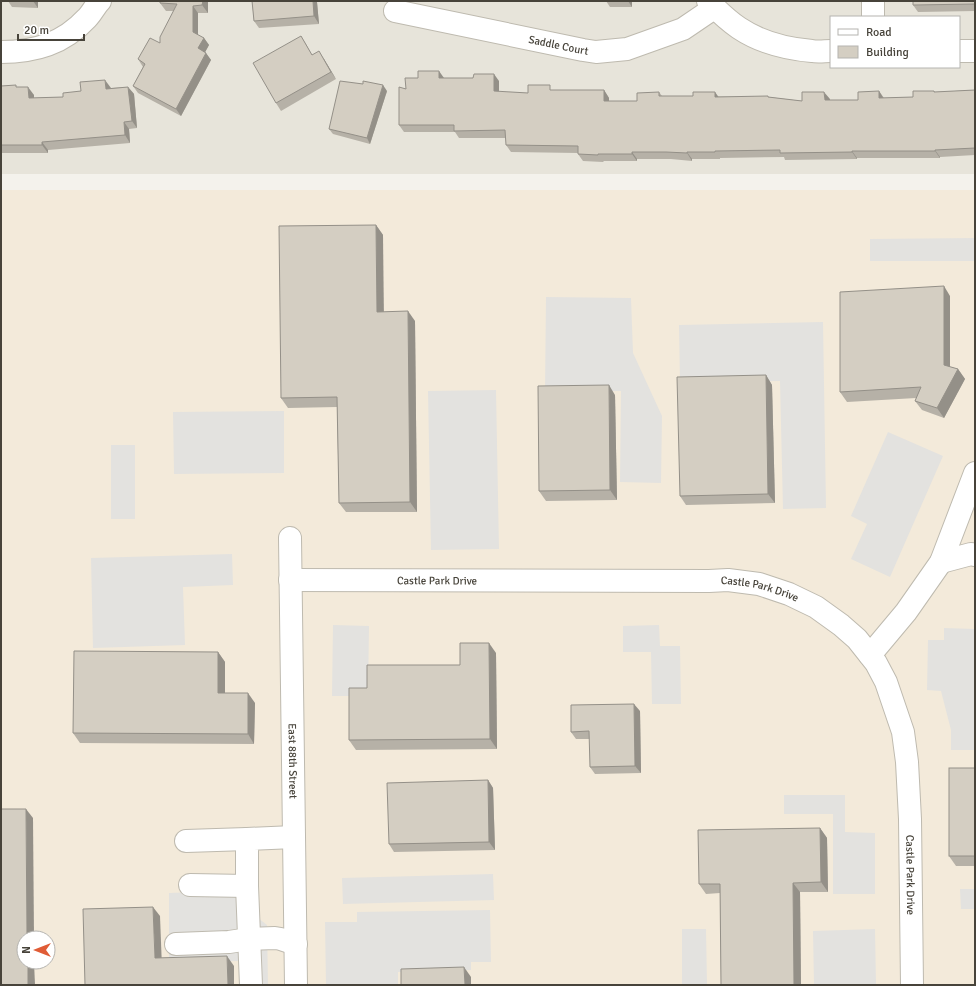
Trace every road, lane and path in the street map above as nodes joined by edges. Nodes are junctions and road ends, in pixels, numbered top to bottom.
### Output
1 (100, 1) edge
2 (873, 1) edge
3 (711, 4) edge
4 (394, 11) dead end
5 (873, 16) edge
6 (830, 51) edge
7 (960, 51) edge
8 (975, 51) edge
9 (1, 52) edge
10 (975, 473) edge
11 (290, 538) dead end
12 (975, 555) edge
13 (941, 562) junction
14 (290, 580) junction
15 (870, 654) junction
16 (294, 837) junction
17 (248, 839) junction
18 (186, 841) dead end
19 (190, 886) dead end
20 (247, 886) junction
21 (249, 939) junction
22 (176, 944) dead end
23 (296, 944) junction
24 (251, 985) edge
25 (296, 985) edge
26 (912, 985) edge

1 - 9 street
2 - 5 street
3 - 4 street, Saddle Court
3 - 6 street
7 - 8 street
10 - 13 street
11 - 14 street, East 88th Street
12 - 13 street
13 - 15 street
14 - 15 street, Castle Park Drive
14 - 16 street, East 88th Street
15 - 26 street, Castle Park Drive
16 - 17 street
16 - 23 street, East 88th Street
17 - 18 street
17 - 20 street
19 - 20 street
20 - 21 street
21 - 22 street
21 - 23 street
21 - 24 street
23 - 25 street, East 88th Street

